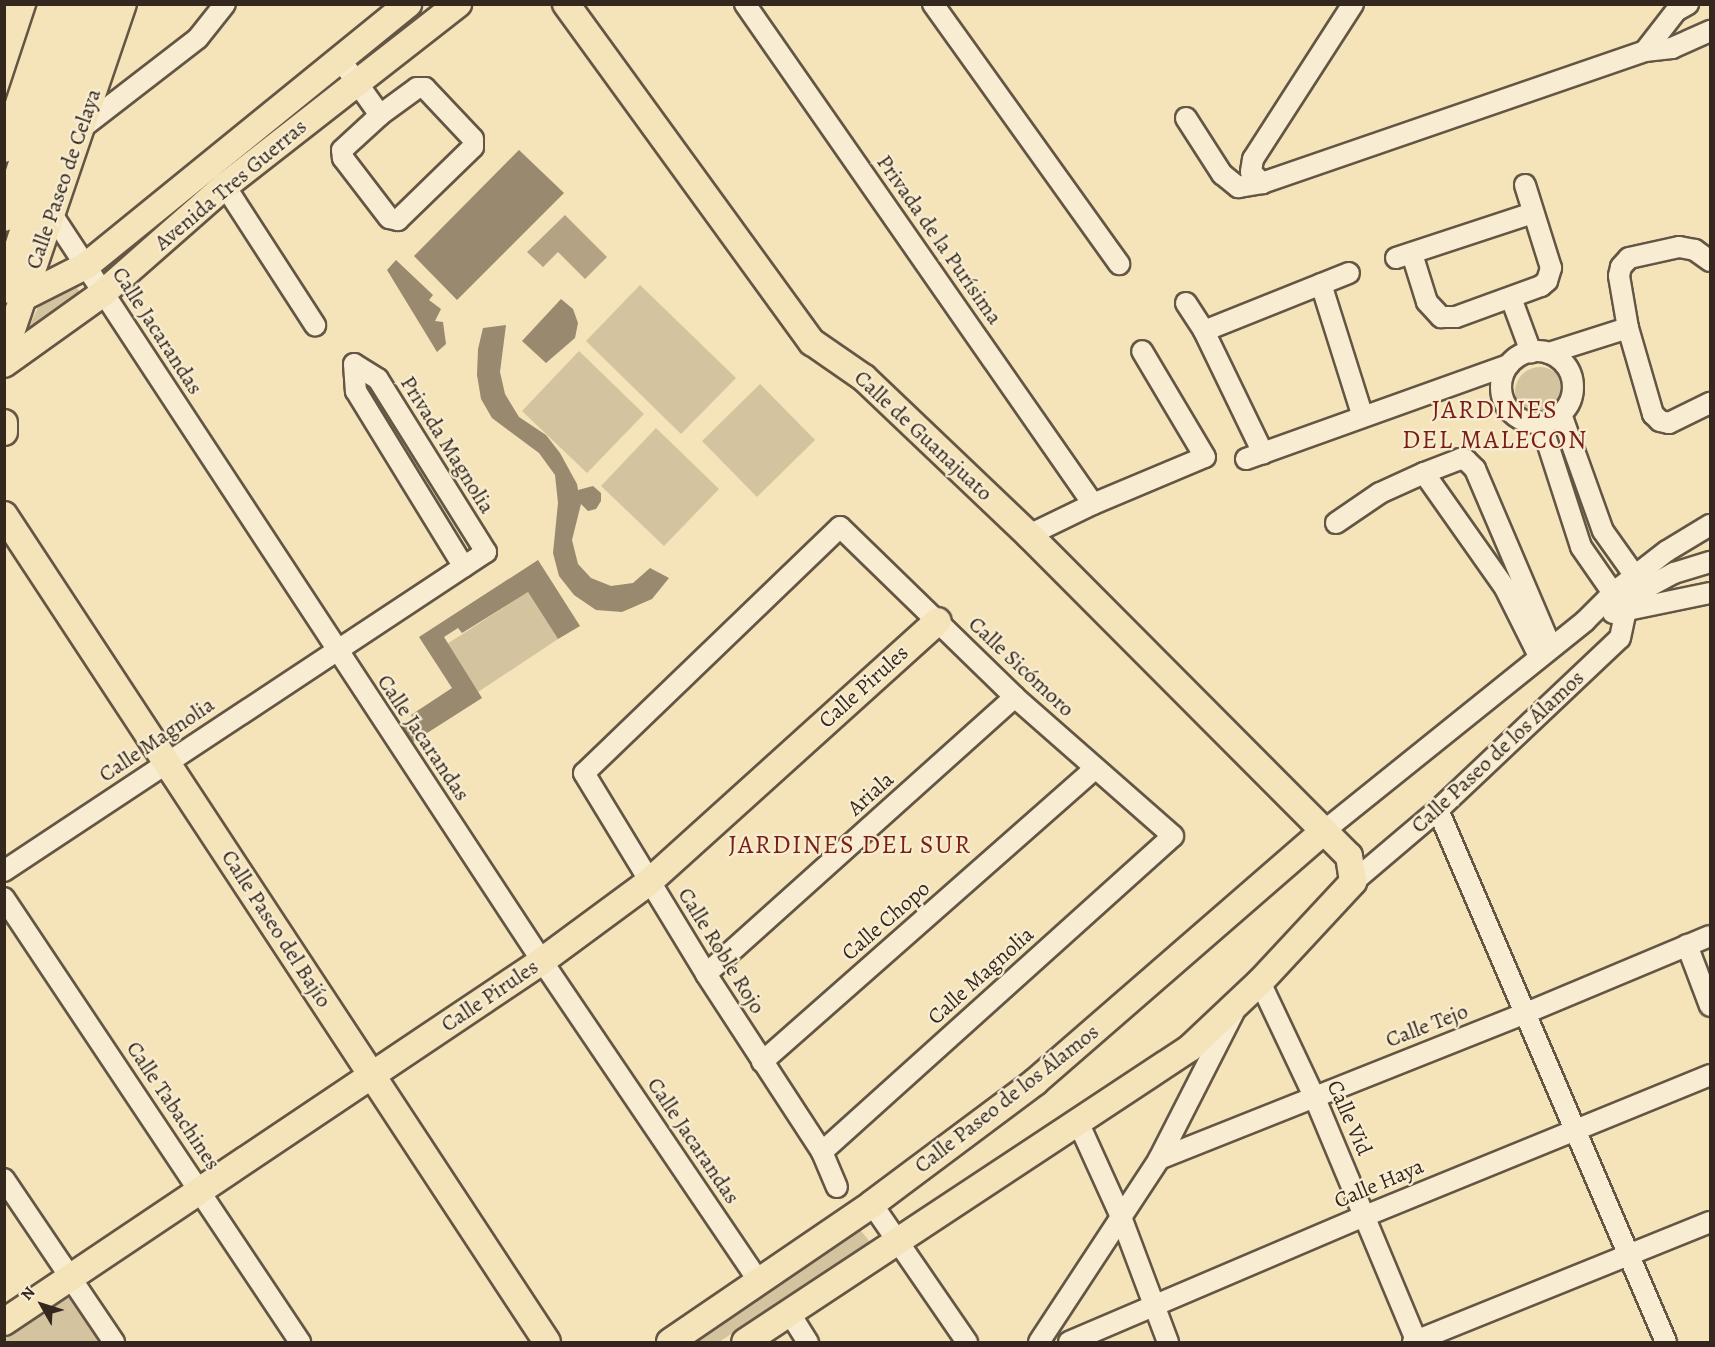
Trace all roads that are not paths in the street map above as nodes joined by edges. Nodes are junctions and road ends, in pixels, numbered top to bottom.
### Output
1 (52, 4) edge
2 (97, 4) edge
3 (123, 4) edge
4 (225, 4) edge
5 (458, 4) edge
6 (566, 4) edge
7 (746, 4) edge
8 (933, 4) edge
9 (1353, 4) edge
10 (1688, 4) edge
11 (404, 6) edge
12 (76, 23) edge
13 (423, 31) junction
14 (1710, 31) edge
15 (1645, 51) junction
16 (340, 59) junction
17 (358, 82) junction
18 (380, 116) junction
19 (1186, 117) dead end
20 (82, 127) junction
21 (4, 149) edge
22 (1262, 183) junction
23 (1525, 185) dead end
24 (225, 186) junction
25 (1533, 213) junction
26 (53, 216) junction
27 (4, 218) edge
28 (1710, 261) edge
29 (1119, 264) dead end
30 (87, 265) junction
31 (1349, 273) dead end
32 (1320, 284) junction
33 (103, 293) junction
34 (11, 297) edge
35 (1511, 298) junction
36 (1186, 303) dead end
37 (315, 325) dead end
38 (1628, 328) junction
39 (1204, 331) junction
40 (1582, 342) junction
41 (1142, 351) dead end
42 (4, 353) edge
43 (1540, 353) junction
44 (4, 364) edge
45 (1509, 365) junction
46 (1478, 376) junction
47 (1573, 381) junction
48 (1501, 388) junction
49 (1710, 403) edge
50 (1561, 414) junction
51 (1363, 417) junction
52 (4, 423) edge
53 (1541, 423) junction
54 (4, 432) edge
55 (427, 457) junction
56 (406, 472) junction
57 (1424, 473) junction
58 (1093, 504) junction
59 (4, 515) edge
60 (1336, 523) dead end
61 (1710, 525) edge
62 (1029, 535) junction
63 (1710, 562) edge
64 (464, 567) junction
65 (1635, 576) junction
66 (1523, 578) junction
67 (1505, 588) junction
68 (1710, 592) edge
69 (1613, 593) junction
70 (1626, 610) junction
71 (938, 621) junction
72 (1585, 621) junction
73 (336, 651) junction
74 (1545, 651) junction
75 (1016, 697) junction
76 (167, 761) junction
77 (1095, 768) junction
78 (584, 773) joint
79 (1438, 810) junction
80 (1324, 831) junction
81 (1173, 836) joint
82 (4, 871) edge
83 (649, 882) junction
84 (1353, 882) junction
85 (4, 898) edge
86 (1710, 936) edge
87 (1687, 945) junction
88 (542, 962) junction
89 (706, 974) junction
90 (1260, 982) junction
91 (1238, 1004) junction
92 (1710, 1006) edge
93 (1526, 1013) junction
94 (762, 1062) junction
95 (370, 1075) junction
96 (1710, 1075) edge
97 (1314, 1096) junction
98 (1078, 1122) junction
99 (1575, 1130) junction
100 (822, 1152) junction
101 (1159, 1159) junction
102 (4, 1179) edge
103 (837, 1187) dead end
104 (201, 1191) junction
105 (872, 1204) junction
106 (1120, 1216) junction
107 (1365, 1216) junction
108 (1710, 1222) edge
109 (899, 1241) junction
110 (1628, 1255) junction
111 (71, 1278) junction
112 (759, 1281) junction
113 (1154, 1308) junction
114 (789, 1312) junction
115 (4, 1322) edge
116 (114, 1342) edge
117 (300, 1342) edge
118 (547, 1342) edge
119 (670, 1342) edge
120 (745, 1342) edge
121 (808, 1342) edge
122 (967, 1342) edge
123 (1039, 1342) edge
124 (1069, 1342) edge
125 (1168, 1342) edge
126 (1416, 1342) edge
127 (1666, 1342) edge

1 - 21 main road
2 - 12 main road
3 - 20 main road, Calle Paseo de Celaya
4 - 20 street
5 - 13 main road, Avenida Tres Guerras
6 - 62 main road, Calle de Guanajuato
7 - 58 street, Privada de la Purísima
8 - 29 street
9 - 22 street
10 - 15 street
11 - 13 street
11 - 16 main road, Avenida Tres Guerras
12 - 27 main road
12 - 34 main road
13 - 17 main road, Avenida Tres Guerras
14 - 15 street
15 - 22 street
16 - 17 street
16 - 30 main road, Avenida Tres Guerras
17 - 18 street
17 - 24 main road, Avenida Tres Guerras
18 - 18 street
19 - 22 street
20 - 26 main road, Calle Paseo de Celaya
23 - 25 street
24 - 33 main road, Avenida Tres Guerras
24 - 37 street
25 - 35 street
25 - 35 street
26 - 30 street, Calle Jacarandas
26 - 34 main road, Calle Paseo de Celaya
28 - 38 street
30 - 33 street, Calle Jacarandas
30 - 34 main road, Avenida Tres Guerras
31 - 32 street
32 - 39 street
32 - 51 street
33 - 44 main road, Avenida Tres Guerras
33 - 73 street, Calle Jacarandas
34 - 42 main road, Calle Paseo de Celaya
35 - 43 street
36 - 39 street
38 - 40 street
38 - 49 street
39 - 51 street
40 - 43 street
40 - 47 street
41 - 58 street
43 - 45 street
43 - 47 street
45 - 46 street
45 - 48 street
46 - 48 street
46 - 51 street
47 - 50 street
48 - 53 street
50 - 53 street
50 - 65 street
52 - 54 main road
53 - 69 street
55 - 56 street
55 - 56 street, Privada Magnolia
55 - 64 street, Privada Magnolia
56 - 64 street, Privada Magnolia
57 - 60 street
57 - 66 street
57 - 67 street
58 - 62 street
59 - 76 main road, Calle Paseo del Bajío
61 - 65 street, Calle Paseo de los Álamos
62 - 80 main road, Calle de Guanajuato
63 - 72 street, Calle Paseo de los Álamos
64 - 73 street, Privada Magnolia
65 - 69 street, Calle Paseo de los Álamos
66 - 67 street
66 - 74 street
67 - 74 street
68 - 70 street, Calle Paseo de los Álamos
69 - 72 street, Calle Paseo de los Álamos
70 - 72 street, Calle Paseo de los Álamos
70 - 79 street, Calle Paseo de los Álamos
71 - 75 street, Calle Sicómoro
71 - 78 street, Calle Sicómoro
71 - 83 main road, Calle Pirules
72 - 74 street, Calle Paseo de los Álamos
73 - 76 street, Calle Magnolia
73 - 88 street, Calle Jacarandas
74 - 80 street, Calle Paseo de los Álamos
75 - 77 street, Calle Sicómoro
75 - 89 street, Ariala
76 - 82 street, Calle Magnolia
76 - 95 main road, Calle Paseo del Bajío
77 - 81 street, Calle Sicómoro
77 - 94 street, Calle Chopo
78 - 83 street, Calle Roble Rojo
79 - 84 street, Calle Paseo de los Álamos
79 - 93 street
80 - 84 main road
80 - 105 main road, Calle Paseo de los Álamos
81 - 100 street, Calle Magnolia
83 - 88 main road, Calle Pirules
83 - 89 street, Calle Roble Rojo
84 - 90 main road, Calle Paseo de los Álamos
85 - 104 street, Calle Tabachines
86 - 87 street, Calle Tejo
87 - 92 street
87 - 93 street, Calle Tejo
88 - 95 main road, Calle Pirules
88 - 112 street, Calle Jacarandas
89 - 94 street, Calle Roble Rojo
90 - 91 main road, Calle Paseo de los Álamos
90 - 97 street, Calle Vid
91 - 98 main road, Calle Paseo de los Álamos
91 - 101 street
93 - 97 street, Calle Tejo
93 - 99 street
94 - 100 street, Calle Roble Rojo
95 - 104 main road, Calle Pirules
95 - 118 main road, Calle Paseo del Bajío
96 - 99 street, Calle Haya
97 - 101 street, Calle Tejo
97 - 107 street, Calle Vid
98 - 106 street
98 - 109 main road, Calle Paseo de los Álamos
99 - 107 street, Calle Haya
99 - 110 street
100 - 103 street, Calle Roble Rojo
101 - 106 street
102 - 111 street
104 - 111 main road, Calle Pirules
104 - 117 street, Calle Tabachines
105 - 109 street
105 - 112 main road, Calle Paseo de los Álamos
106 - 113 street
106 - 123 street
107 - 113 street, Calle Haya
107 - 126 street, Calle Vid
108 - 110 street
109 - 114 main road, Calle Paseo de los Álamos
109 - 122 street
110 - 126 street
110 - 127 street
111 - 115 main road, Calle Pirules
111 - 116 street
112 - 119 main road, Calle Paseo de los Álamos
113 - 124 street, Calle Haya
113 - 125 street
114 - 120 main road, Calle Paseo de los Álamos
114 - 121 street

